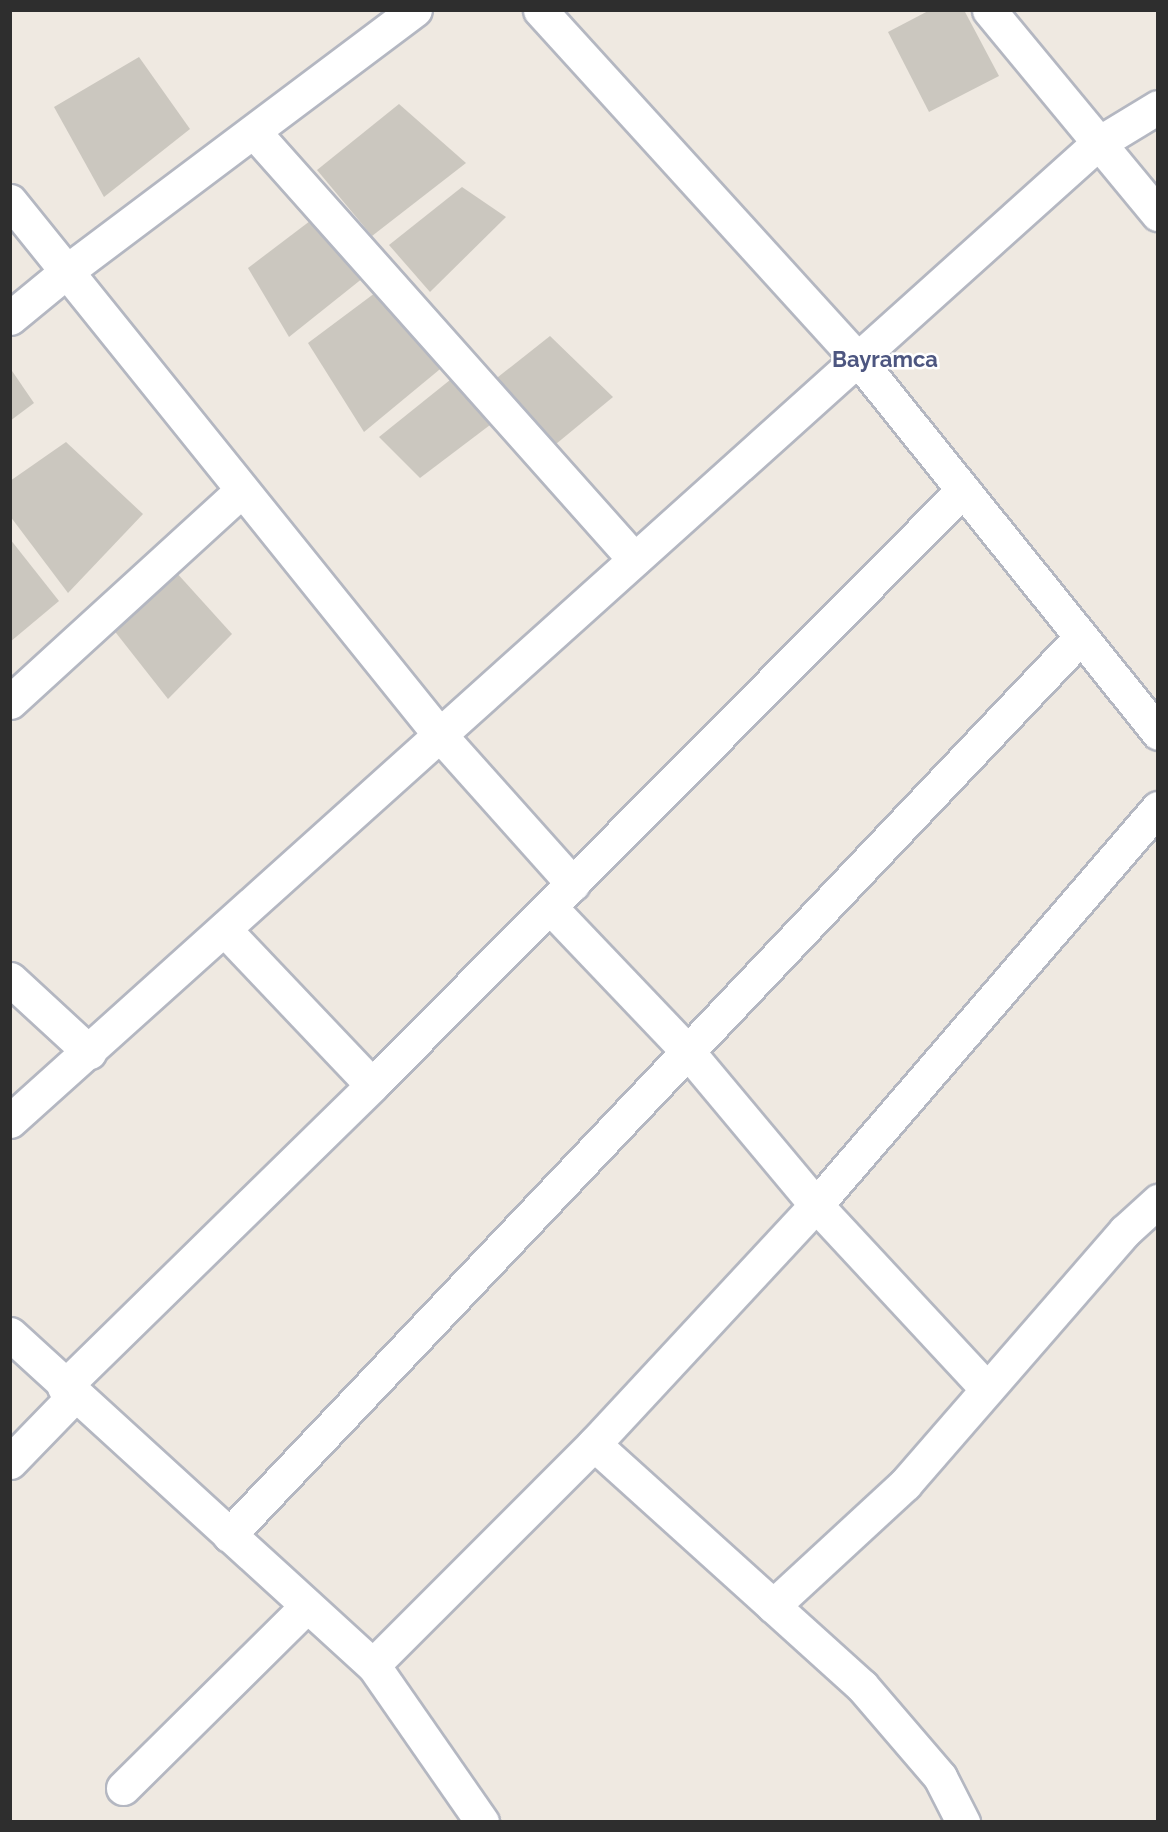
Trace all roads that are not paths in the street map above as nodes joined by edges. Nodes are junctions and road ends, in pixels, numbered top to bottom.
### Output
1 (415, 10) edge
2 (540, 10) edge
3 (989, 10) edge
4 (1158, 106) edge
5 (254, 132) junction
6 (1097, 144) junction
7 (10, 201) edge
8 (1158, 214) edge
9 (67, 271) junction
10 (10, 318) edge
11 (857, 358) junction
12 (242, 490) junction
13 (963, 490) junction
14 (634, 559) junction
15 (1081, 636) junction
16 (15, 690) edge
17 (1158, 733) edge
18 (439, 734) junction
19 (1158, 808) edge
20 (573, 884) junction
21 (550, 907) junction
22 (224, 929) junction
23 (10, 979) edge
24 (89, 1052) junction
25 (688, 1053) junction
26 (372, 1085) junction
27 (10, 1121) edge
28 (1158, 1201) edge
29 (816, 1205) junction
30 (10, 1334) edge
31 (987, 1389) junction
32 (69, 1391) junction
33 (594, 1444) junction
34 (10, 1462) edge
35 (229, 1535) junction
36 (307, 1606) junction
37 (773, 1606) junction
38 (373, 1665) junction
39 (123, 1788) dead end
40 (482, 1821) edge
41 (963, 1821) edge

1 - 5 street
2 - 11 street
3 - 6 street
4 - 6 street
5 - 9 street
5 - 14 street
6 - 8 street
6 - 11 street
7 - 9 street
9 - 10 street
9 - 12 street
11 - 13 street
11 - 14 street
12 - 16 street
12 - 18 street
13 - 15 street
13 - 20 street
14 - 18 street
15 - 17 street
15 - 25 street
18 - 20 street
18 - 22 street
19 - 29 street
20 - 21 street
21 - 25 street
21 - 26 street
22 - 24 street
22 - 26 street
23 - 24 street
24 - 27 street
25 - 29 street
25 - 35 street
26 - 32 street
28 - 31 street
29 - 31 street
29 - 33 street
30 - 32 street
31 - 37 street
32 - 34 street
32 - 35 street
33 - 37 street
33 - 38 street
35 - 36 street
36 - 38 street
36 - 39 street
37 - 41 street
38 - 40 street

